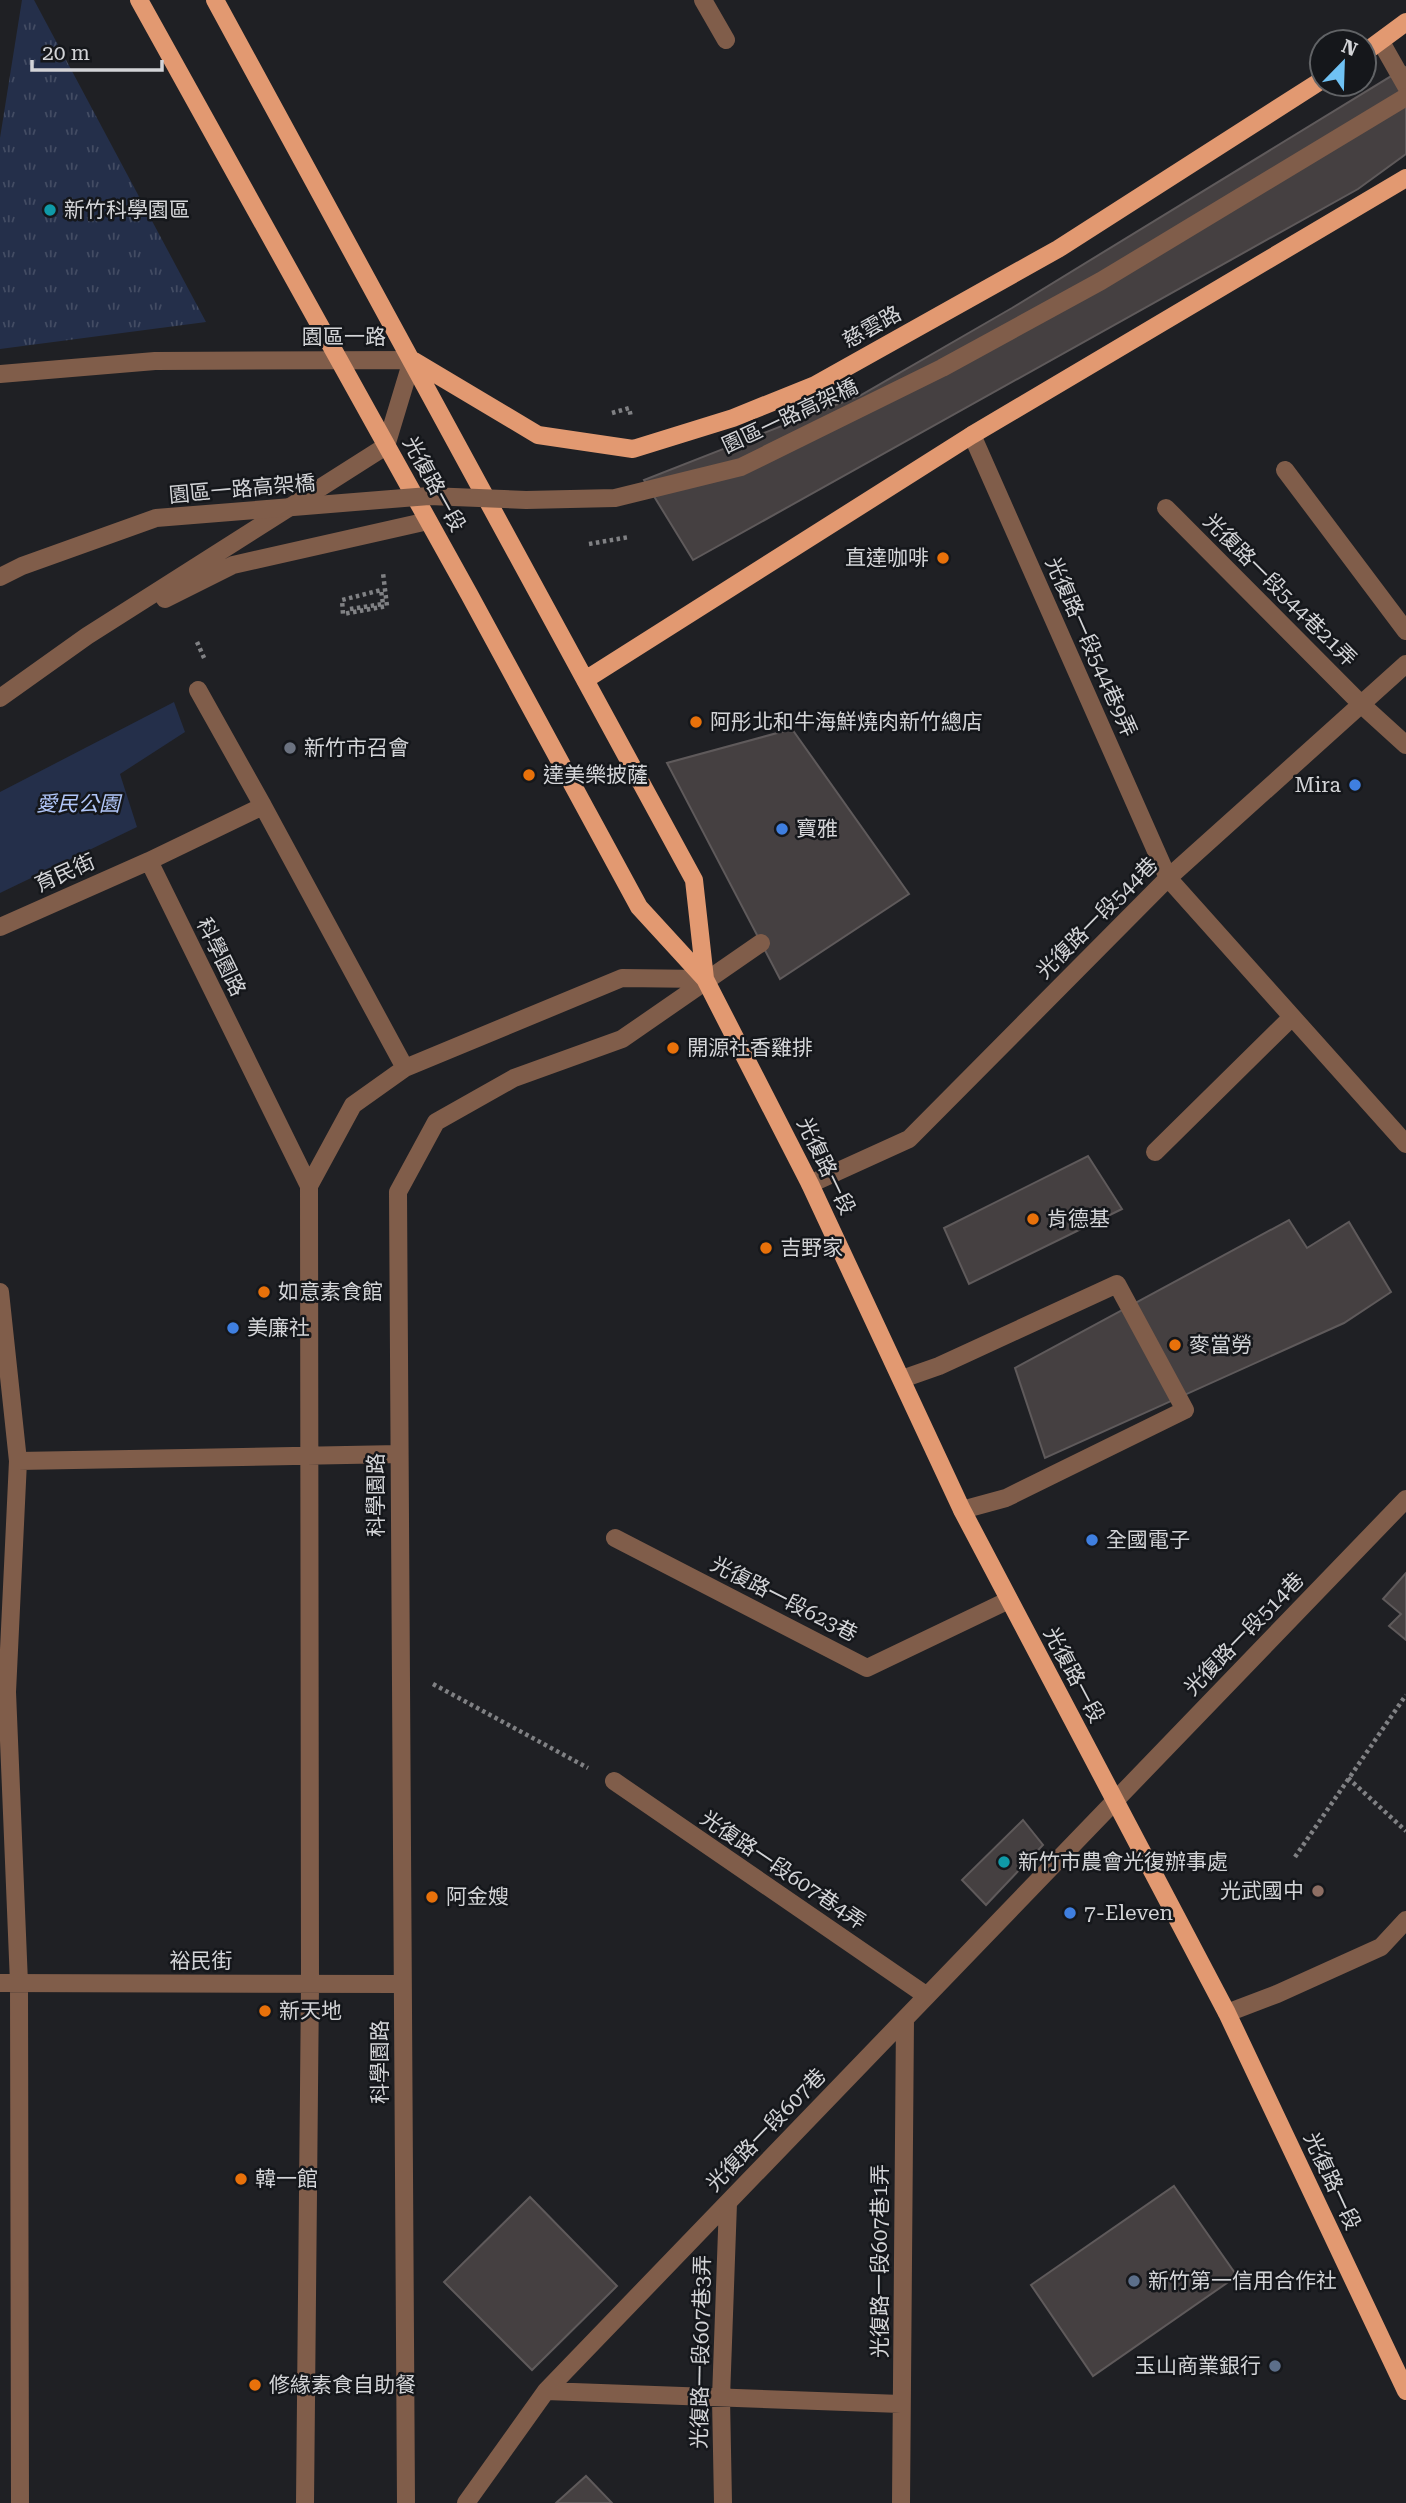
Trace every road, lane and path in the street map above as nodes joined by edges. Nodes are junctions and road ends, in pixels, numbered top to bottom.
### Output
1 (139, 0) edge
2 (215, 0) edge
3 (702, 0) edge
4 (1406, 22) edge
5 (726, 40) dead end
6 (1381, 41) junction
7 (1378, 43) edge
8 (1406, 86) edge
9 (1308, 89) edge
10 (1406, 97) edge
11 (1406, 178) edge
12 (339, 359) junction
13 (412, 360) junction
14 (0, 374) edge
15 (972, 435) junction
16 (386, 446) junction
17 (1285, 470) dead end
18 (1166, 508) dead end
19 (428, 521) junction
20 (629, 537) dead end
21 (589, 544) dead end
22 (383, 573) dead end
23 (0, 577) edge
24 (350, 610) dead end
25 (1406, 631) edge
26 (87, 636) junction
27 (1406, 664) edge
28 (586, 680) junction
29 (0, 684) edge
30 (198, 690) dead end
31 (0, 698) edge
32 (1362, 705) junction
33 (1406, 745) edge
34 (263, 806) junction
35 (149, 861) junction
36 (1168, 878) junction
37 (0, 927) edge
38 (761, 943) dead end
39 (705, 979) junction
40 (1292, 1017) junction
41 (405, 1068) junction
42 (1406, 1144) edge
43 (1155, 1152) dead end
44 (810, 1184) junction
45 (309, 1186) junction
46 (0, 1292) edge
47 (902, 1379) junction
48 (399, 1454) junction
49 (308, 1455) junction
50 (18, 1461) junction
51 (1406, 1499) edge
52 (962, 1510) junction
53 (615, 1538) dead end
54 (1009, 1600) junction
55 (400, 1666) junction
56 (4, 1692) edge
57 (1406, 1695) edge
58 (1348, 1778) junction
59 (614, 1781) joint
60 (1114, 1801) junction
61 (1406, 1831) edge
62 (1296, 1857) dead end
63 (1406, 1920) edge
64 (0, 1983) edge
65 (19, 1983) junction
66 (402, 1984) junction
67 (310, 1985) junction
68 (927, 1996) junction
69 (1227, 2013) junction
70 (905, 2019) junction
71 (728, 2203) junction
72 (546, 2391) junction
73 (1406, 2391) edge
74 (721, 2398) junction
75 (901, 2404) junction
76 (20, 2503) edge
77 (305, 2503) edge
78 (406, 2503) edge
79 (466, 2503) edge
80 (723, 2503) edge
81 (901, 2503) edge

1 - 12 main road, 光復路一段
2 - 13 main road, 光復路一段
3 - 5 street
4 - 6 main road
6 - 7 main road
6 - 8 street
9 - 13 main road, 慈雲路
10 - 23 street, 園區一路高架橋, bridge
11 - 15 main road
12 - 13 street, 園區一路
12 - 14 street, 園區一路
12 - 16 main road, 光復路一段
13 - 16 street, 園區一路
13 - 28 main road, 光復路一段
15 - 28 main road
15 - 36 street, 光復路一段544巷9弄
16 - 19 main road, 光復路一段
16 - 26 street
17 - 25 street
18 - 32 street, 光復路一段544巷21弄
19 - 26 street
19 - 39 main road, 光復路一段
20 - 21 path
22 - 24 path
26 - 29 street
26 - 31 street
27 - 32 street, 光復路一段544巷
28 - 39 main road, 光復路一段
30 - 34 street
32 - 33 street, 光復路一段544巷21弄
32 - 36 street, 光復路一段544巷
34 - 35 street
34 - 41 street
35 - 37 street, 育民街
35 - 45 street, 科學園路
36 - 40 street, 光復路一段544巷9弄
36 - 44 street, 光復路一段544巷
38 - 39 street
39 - 41 street, 科學園路
39 - 44 main road, 光復路一段
39 - 48 street, 科學園路
40 - 42 street, 光復路一段544巷9弄
40 - 43 street
41 - 45 street, 科學園路
44 - 47 main road, 光復路一段
45 - 49 street, 科學園路
46 - 50 street
47 - 52 main road, 光復路一段
47 - 52 street
48 - 49 street
48 - 55 street, 科學園路
49 - 50 street
49 - 67 street, 科學園路
50 - 56 street
51 - 60 street, 光復路一段514巷
52 - 54 main road, 光復路一段
53 - 54 street, 光復路一段623巷
54 - 60 main road, 光復路一段
55 - 59 path
55 - 66 street, 科學園路
56 - 65 street
57 - 58 path
58 - 61 path
58 - 62 path
59 - 68 street, 光復路一段607巷4弄
60 - 68 street, 光復路一段607巷
60 - 69 main road, 光復路一段
63 - 69 street
64 - 65 street, 裕民街
65 - 67 street, 裕民街
65 - 76 street
66 - 67 street, 裕民街
66 - 78 street, 科學園路
67 - 77 street, 科學園路
68 - 70 street, 光復路一段607巷
69 - 73 main road, 光復路一段
70 - 71 street, 光復路一段607巷
70 - 75 street, 光復路一段607巷1弄
71 - 72 street, 光復路一段607巷
71 - 74 street, 光復路一段607巷3弄
72 - 74 street
72 - 79 street, 光復路一段607巷
74 - 75 street
74 - 80 street, 光復路一段607巷3弄
75 - 81 street, 光復路一段607巷1弄

